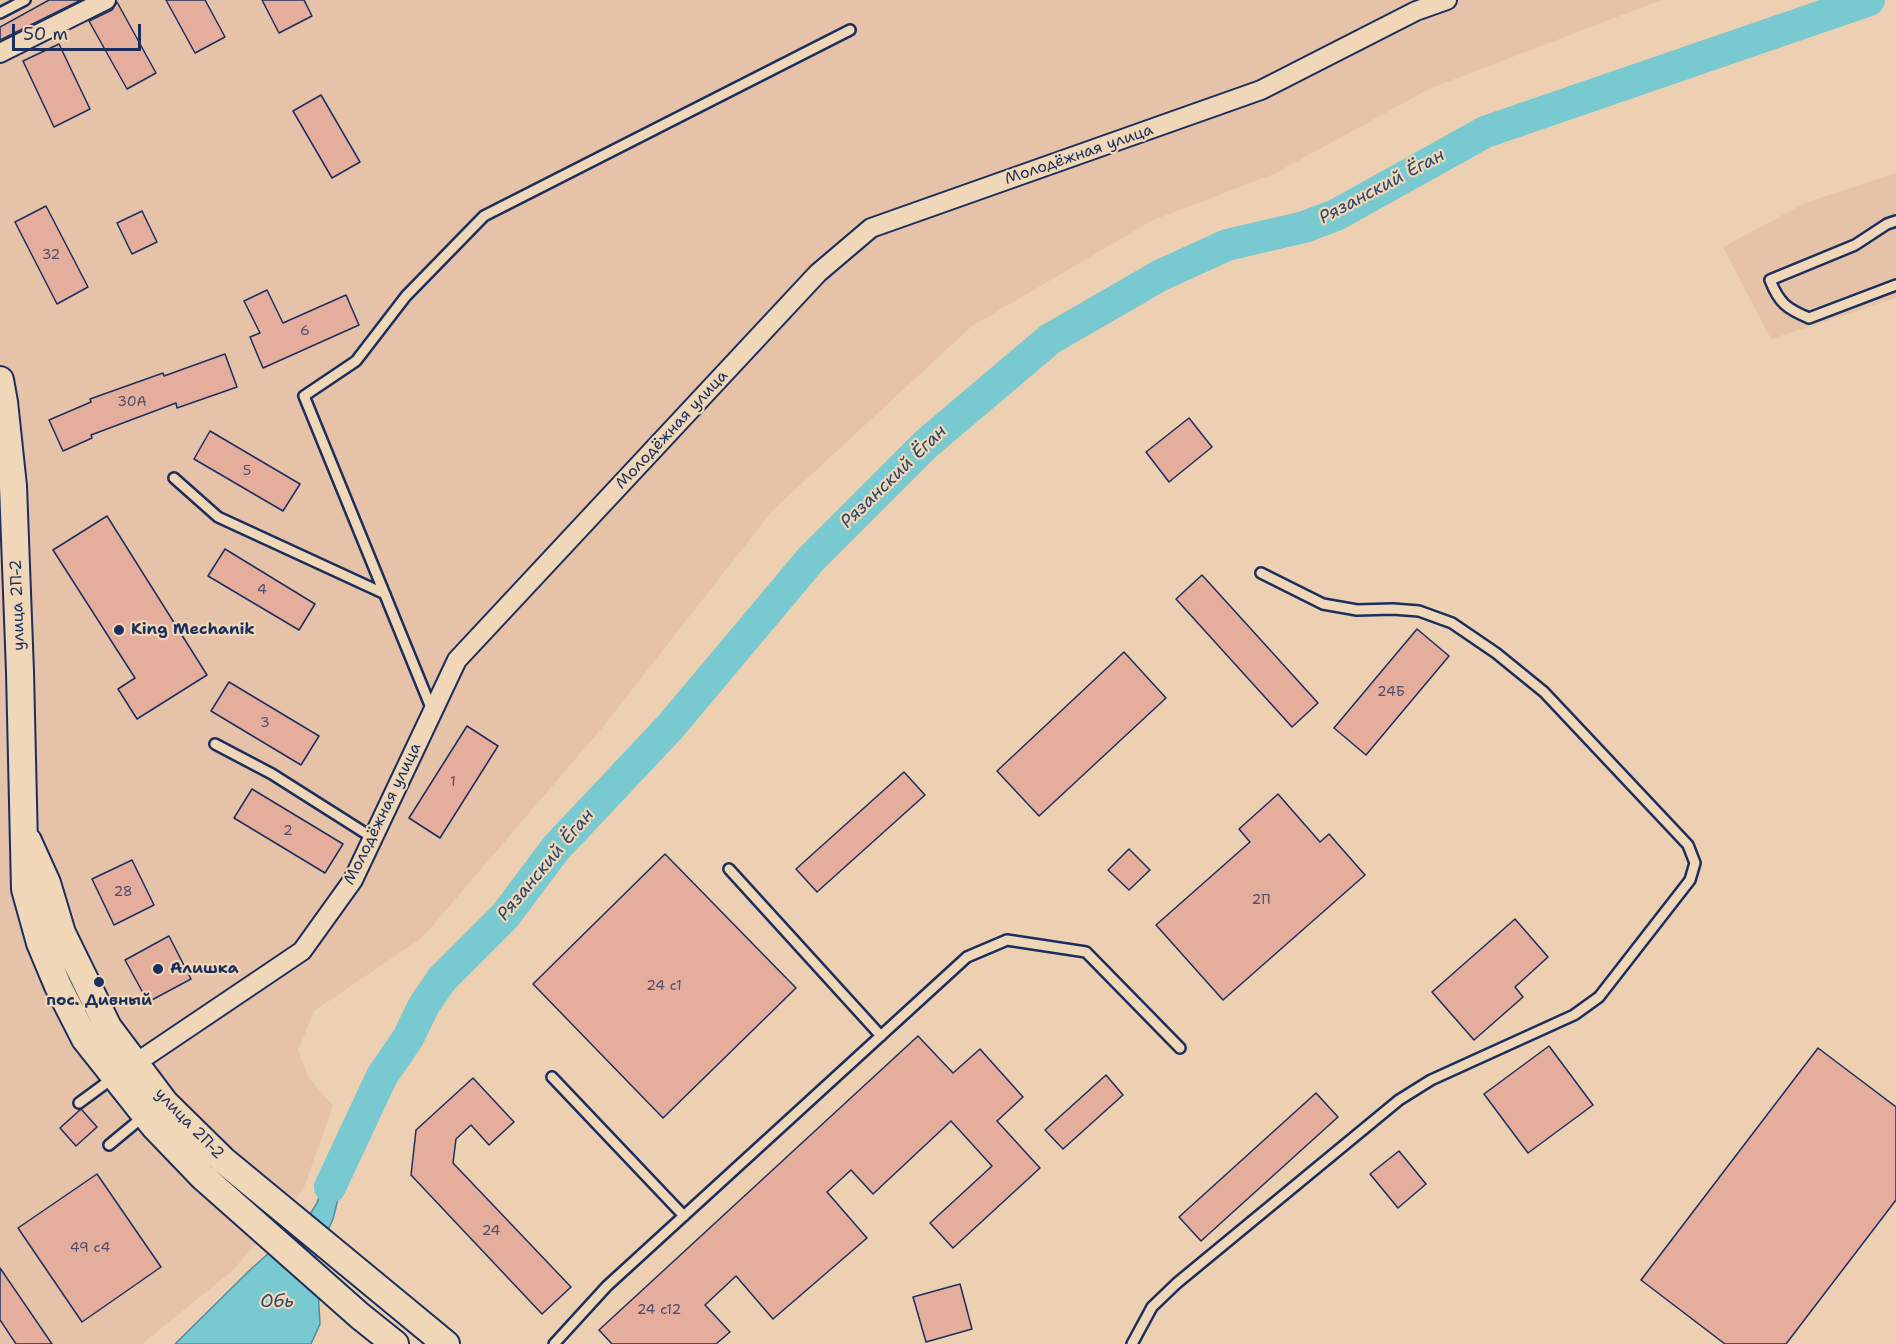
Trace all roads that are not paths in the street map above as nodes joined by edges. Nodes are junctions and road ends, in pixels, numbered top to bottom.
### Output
1 (25, 0) edge
2 (106, 0) edge
3 (1447, 0) edge
4 (1415, 6) edge
5 (0, 13) edge
6 (850, 30) dead end
7 (0, 53) edge
8 (1896, 221) edge
9 (1896, 285) edge
10 (0, 382) edge
11 (174, 478) dead end
12 (1261, 573) dead end
13 (385, 594) junction
14 (432, 712) junction
15 (215, 744) dead end
16 (373, 838) junction
17 (729, 869) dead end
18 (881, 1036) junction
19 (1180, 1048) dead end
20 (125, 1070) junction
21 (552, 1077) dead end
22 (79, 1103) dead end
23 (146, 1115) junction
24 (109, 1145) dead end
25 (684, 1216) junction
26 (395, 1344) edge
27 (446, 1344) edge
28 (554, 1344) edge
29 (1132, 1344) edge

1 - 5 lane
2 - 7 street
3 - 4 street, Молодёжная улица
4 - 14 street, Молодёжная улица
6 - 13 lane
8 - 9 lane
10 - 20 main road, улица 2П-2
11 - 13 lane
12 - 29 lane
13 - 14 lane
14 - 16 street, Молодёжная улица
15 - 16 lane
16 - 20 street, Молодёжная улица
17 - 18 lane
18 - 19 lane
18 - 25 lane
20 - 22 lane
20 - 23 main road, улица 2П-2
20 - 27 main road, улица 2П-2
21 - 25 lane
23 - 24 lane
23 - 26 main road, улица 2П-2
25 - 28 lane

